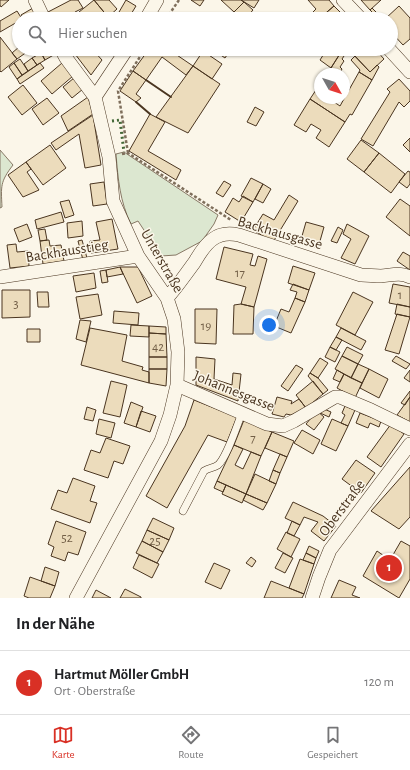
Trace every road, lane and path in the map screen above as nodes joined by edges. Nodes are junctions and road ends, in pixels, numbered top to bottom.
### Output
1 (35, 0) edge
2 (157, 0) edge
3 (179, 0) edge
4 (344, 0) edge
5 (41, 12) edge
6 (150, 12) edge
7 (171, 12) edge
8 (355, 12) edge
9 (65, 56) edge
10 (122, 56) edge
11 (140, 56) edge
12 (395, 56) edge
13 (410, 72) edge
14 (95, 97) junction
15 (233, 221) dead end
16 (138, 256) junction
17 (0, 277) edge
18 (410, 277) edge
19 (168, 298) junction
20 (177, 385) junction
21 (242, 413) junction
22 (410, 429) edge
23 (410, 444) edge
24 (183, 511) dead end
25 (76, 598) edge
26 (312, 598) edge

1 - 5 street
2 - 6 street
3 - 7 path
4 - 8 street
9 - 14 street
10 - 14 street
11 - 15 path
12 - 13 street
14 - 16 street, Unterstraße
16 - 17 street, Backhausstieg
16 - 19 street, Unterstraße
18 - 19 street, Backhausgasse
19 - 20 street, Unterstraße
20 - 21 street, Johannesgasse
20 - 25 street, Unterstraße
21 - 22 street, Johannesgasse
21 - 24 lane
23 - 26 street, Oberstraße

